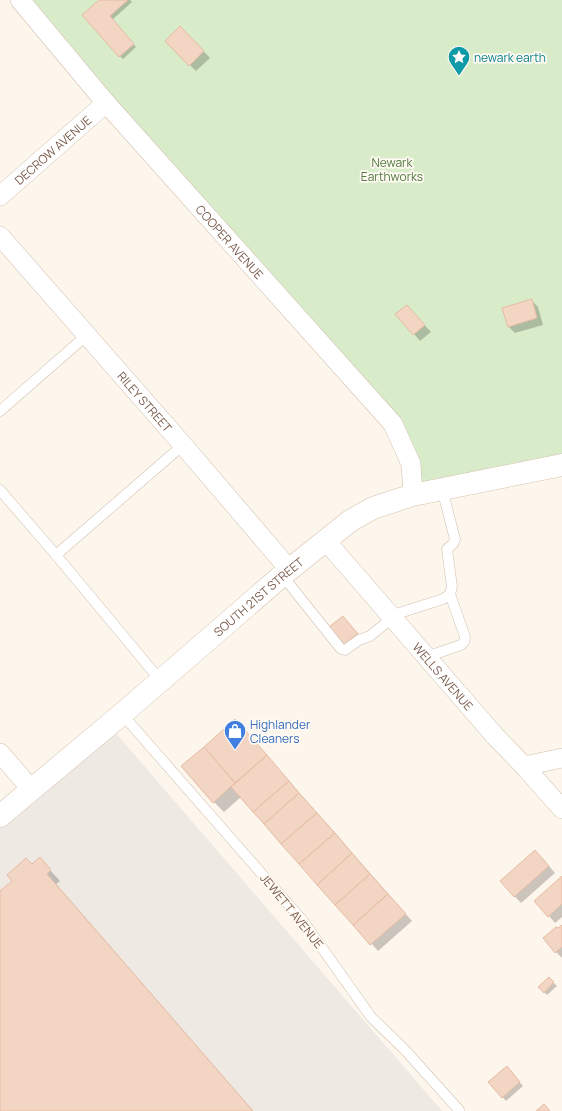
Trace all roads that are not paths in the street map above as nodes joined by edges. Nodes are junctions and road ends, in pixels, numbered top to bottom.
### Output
1 (20, 0) edge
2 (106, 103) junction
3 (0, 196) edge
4 (0, 236) edge
5 (87, 335) junction
6 (0, 411) edge
7 (184, 445) junction
8 (562, 465) edge
9 (0, 490) edge
10 (442, 490) junction
11 (413, 495) junction
12 (326, 541) junction
13 (56, 555) junction
14 (285, 572) junction
15 (450, 594) junction
16 (391, 617) junction
17 (426, 657) junction
18 (160, 680) junction
19 (122, 714) junction
20 (0, 753) edge
21 (562, 758) edge
22 (524, 766) junction
23 (31, 789) junction
24 (562, 810) edge
25 (0, 816) edge
26 (459, 1110) dead end

1 - 2 street, COOPER AVENUE
2 - 3 street, DECROW AVENUE
2 - 11 street, COOPER AVENUE
4 - 5 street, RILEY STREET
5 - 6 lane
5 - 7 street, RILEY STREET
7 - 13 lane
7 - 14 street, RILEY STREET
8 - 10 main road, SOUTH 21ST STREET
9 - 13 lane
10 - 11 main road, SOUTH 21ST STREET
10 - 15 lane
11 - 12 main road, SOUTH 21ST STREET
12 - 14 main road, SOUTH 21ST STREET
12 - 16 street, WELLS AVENUE
13 - 18 lane
14 - 16 lane
14 - 18 main road, SOUTH 21ST STREET
15 - 16 lane
15 - 17 lane
16 - 17 street, WELLS AVENUE
17 - 22 street, WELLS AVENUE
18 - 19 main road, SOUTH 21ST STREET
19 - 23 main road, SOUTH 21ST STREET
19 - 26 lane, JEWETT AVENUE
20 - 23 street
21 - 22 street
22 - 24 street, WELLS AVENUE
23 - 25 main road, SOUTH 21ST STREET

